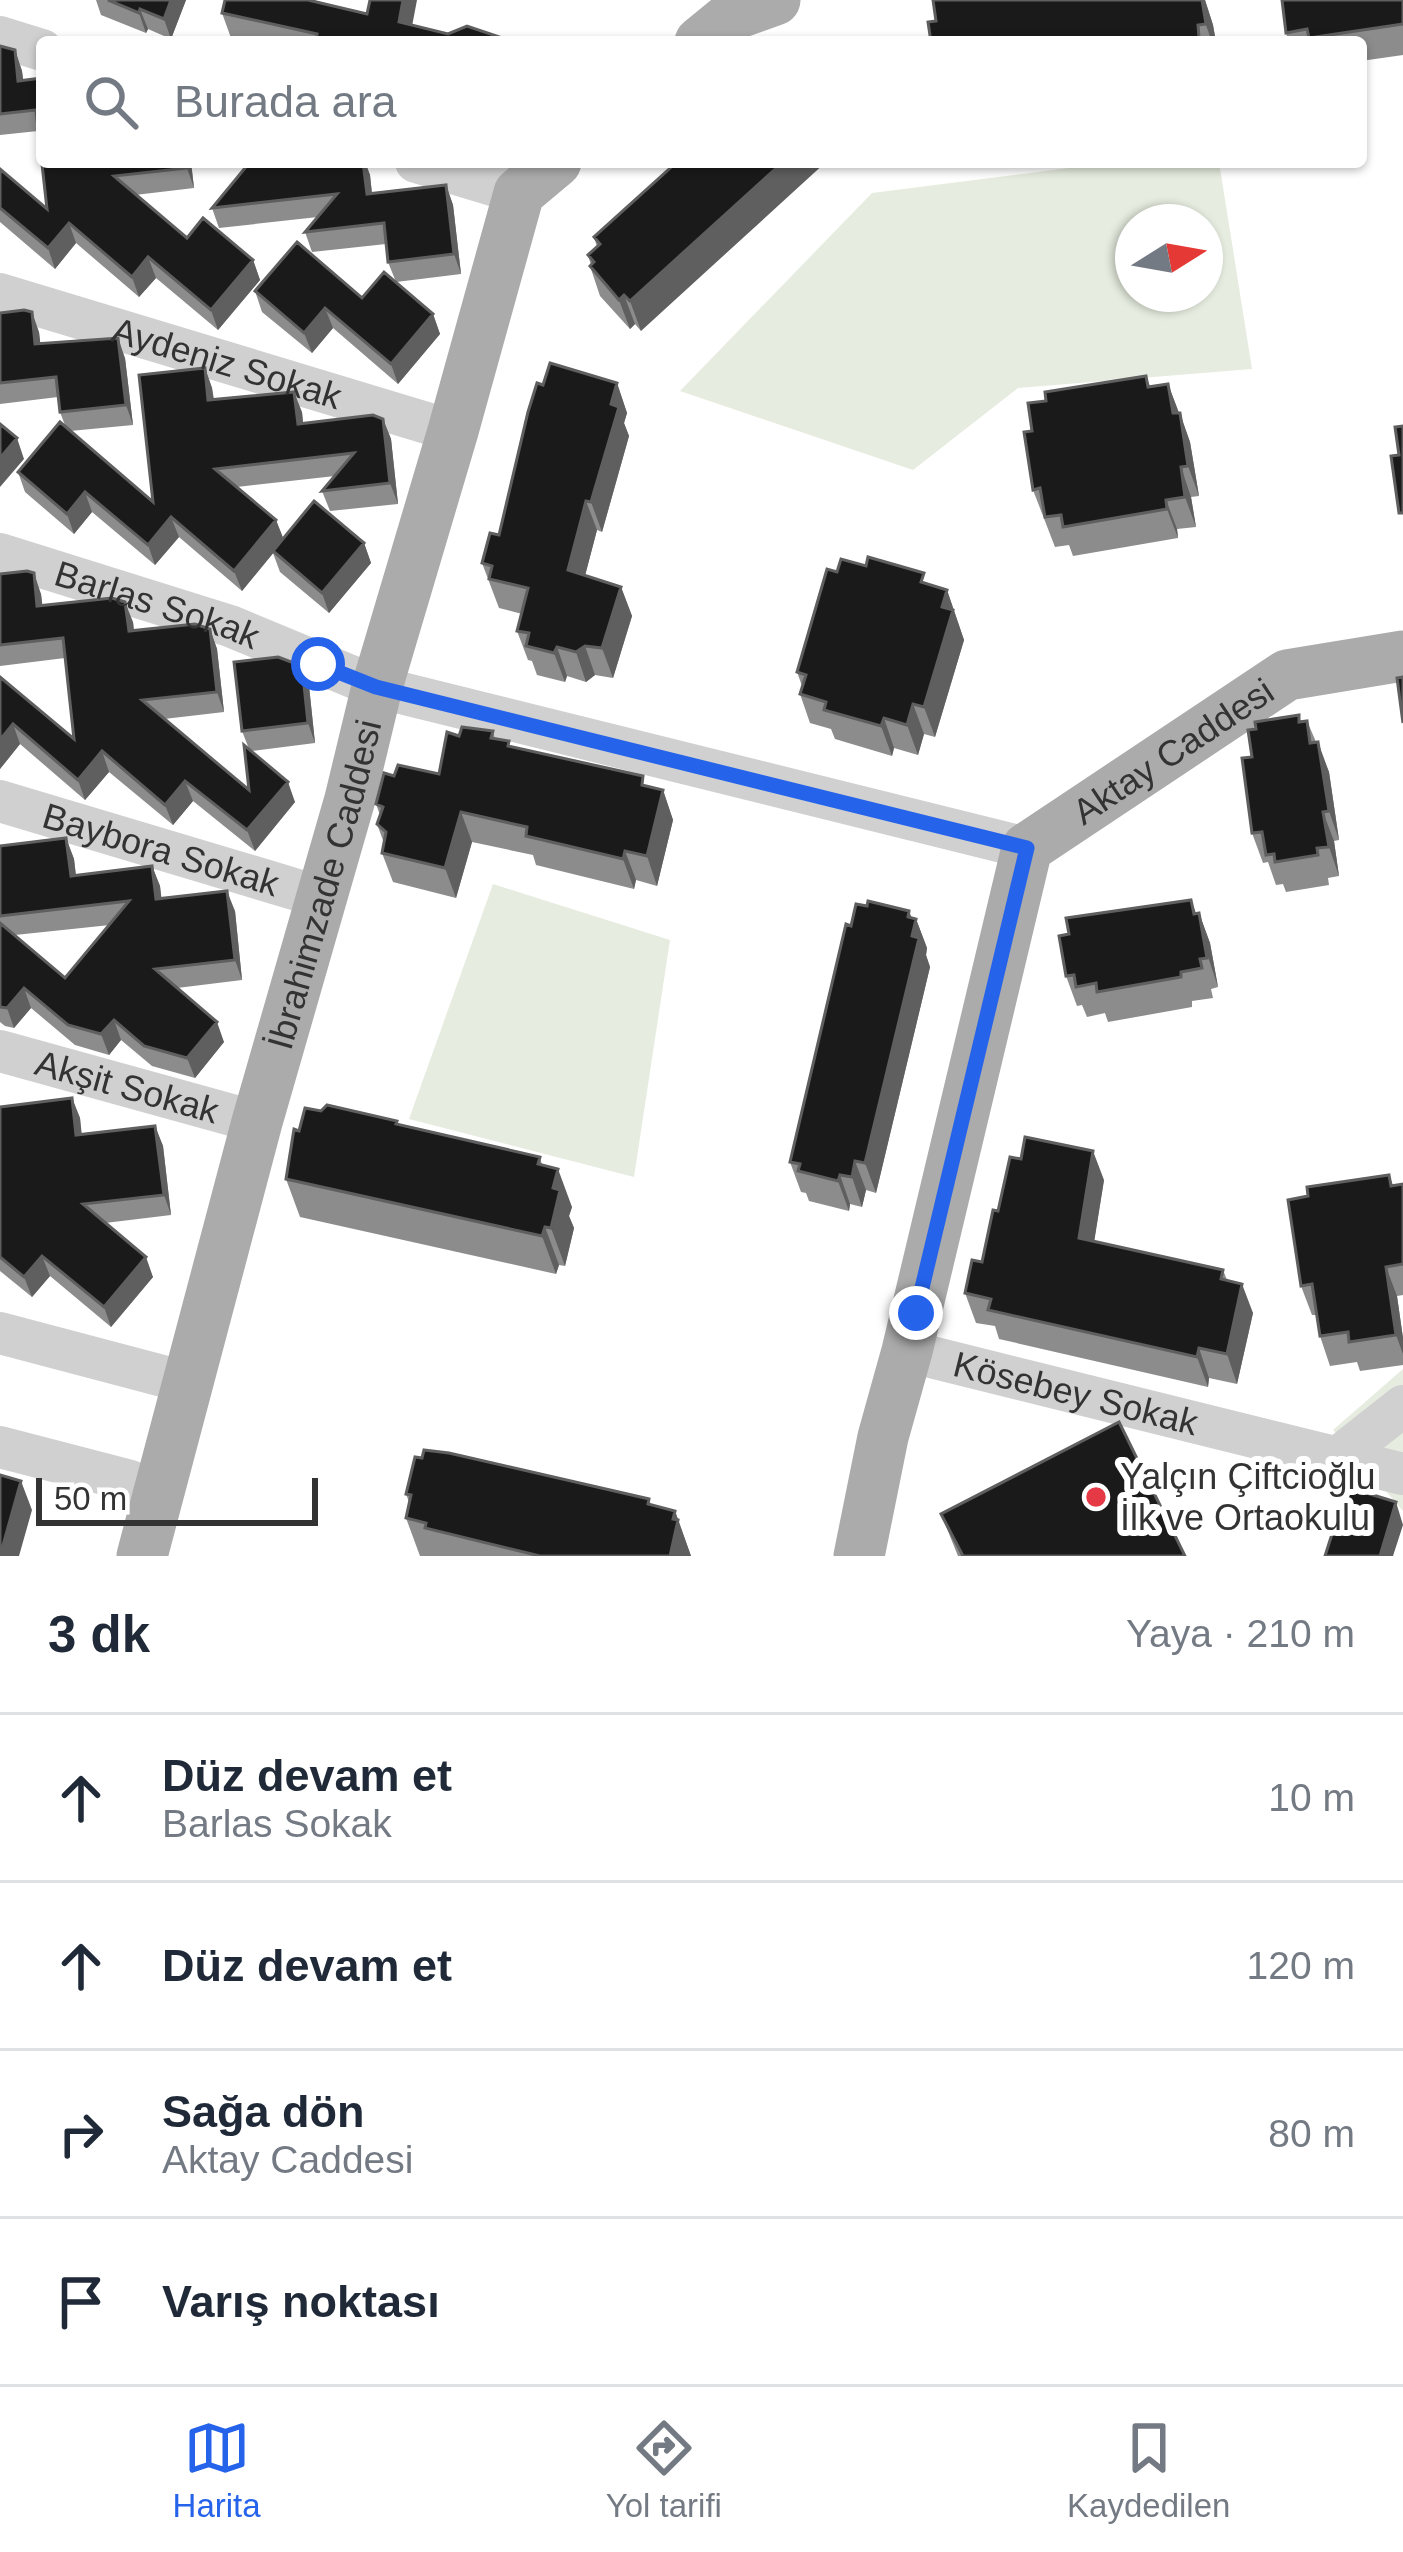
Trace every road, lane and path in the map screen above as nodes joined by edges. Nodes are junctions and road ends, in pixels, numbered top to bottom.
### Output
1 (0, 37) edge
2 (36, 48) edge
3 (465, 168) edge
4 (538, 177) edge
5 (0, 294) edge
6 (453, 431) junction
7 (0, 554) edge
8 (1403, 656) edge
9 (376, 687) junction
10 (0, 801) edge
11 (1027, 848) junction
12 (324, 898) junction
13 (0, 1051) edge
14 (257, 1122) junction
15 (0, 1333) edge
16 (907, 1351) junction
17 (189, 1383) junction
18 (1403, 1406) edge
19 (0, 1447) edge
20 (1327, 1456) junction
21 (1403, 1474) edge
22 (158, 1492) junction
23 (142, 1556) edge
24 (859, 1556) edge

1 - 2 street
3 - 4 street
4 - 6 main road, İbrahimzade Caddesi
5 - 6 street, Aydeniz Sokak
6 - 9 main road, İbrahimzade Caddesi
7 - 9 street, Barlas Sokak
8 - 11 main road, Aktay Caddesi
9 - 11 street, Barlas Sokak
9 - 12 main road, İbrahimzade Caddesi
10 - 12 street, Baybora Sokak
11 - 16 main road
12 - 14 main road, İbrahimzade Caddesi
13 - 14 street, Akşit Sokak
14 - 17 main road, İbrahimzade Caddesi
15 - 17 street
16 - 20 street, Kösebey Sokak
16 - 24 main road
17 - 22 main road, İbrahimzade Caddesi
18 - 20 street
19 - 22 street
20 - 21 street, Kösebey Sokak
22 - 23 main road, İbrahimzade Caddesi

